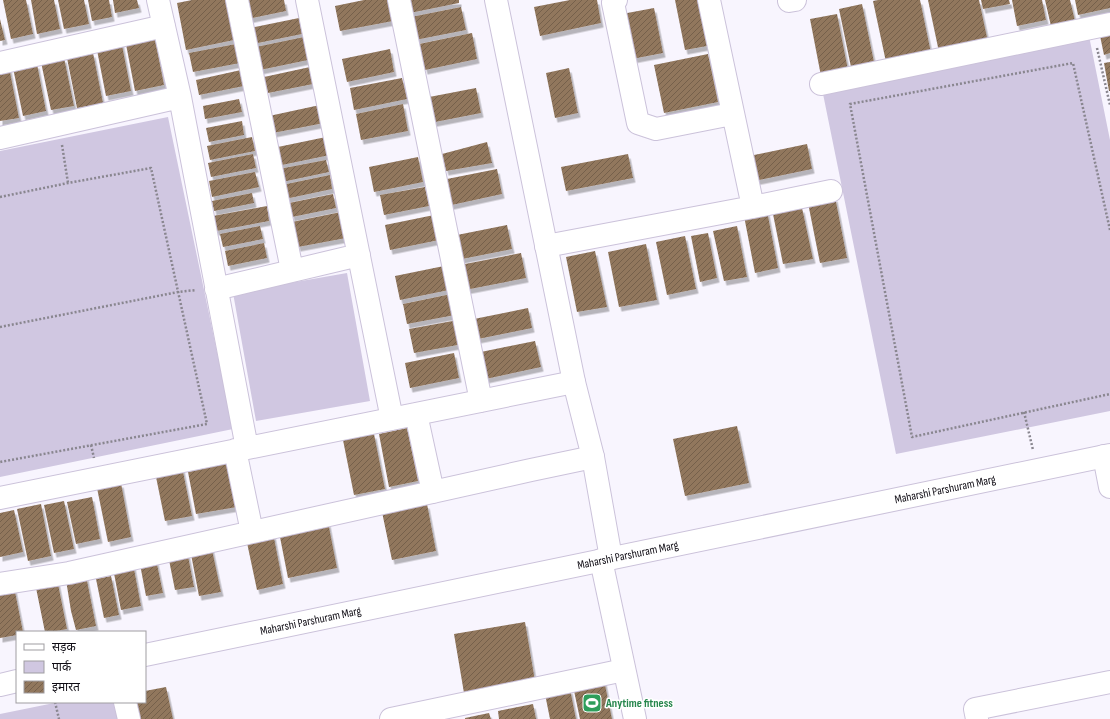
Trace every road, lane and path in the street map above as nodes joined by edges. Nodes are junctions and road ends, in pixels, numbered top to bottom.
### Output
1 (158, 0) edge
2 (237, 0) edge
3 (307, 0) edge
4 (399, 0) edge
5 (496, 0) edge
6 (616, 0) edge
7 (709, 0) edge
8 (164, 26) junction
9 (1101, 26) edge
10 (0, 63) edge
11 (821, 84) dead end
12 (180, 97) junction
13 (1110, 106) edge
14 (732, 114) junction
15 (58, 125) junction
16 (0, 138) edge
17 (68, 182) junction
18 (831, 191) dead end
19 (0, 197) edge
20 (753, 207) junction
21 (1110, 230) edge
22 (546, 246) junction
23 (359, 255) junction
24 (292, 270) junction
25 (216, 289) junction
26 (178, 292) junction
27 (0, 327) edge
28 (574, 382) junction
29 (1110, 394) edge
30 (481, 401) junction
31 (1024, 412) junction
32 (416, 414) junction
33 (392, 419) junction
34 (241, 449) junction
35 (1107, 456) edge
36 (593, 458) junction
37 (0, 462) edge
38 (1037, 470) junction
39 (1110, 487) edge
40 (433, 492) junction
41 (0, 498) edge
42 (252, 532) junction
43 (606, 560) junction
44 (0, 584) edge
45 (146, 654) edge
46 (624, 670) junction
47 (16, 681) edge
48 (1110, 682) edge
49 (0, 685) edge
50 (55, 703) edge
51 (125, 703) edge
52 (59, 719) edge
53 (129, 719) edge
54 (390, 719) edge
55 (635, 719) edge
56 (977, 719) edge

1 - 8 street
2 - 24 street
3 - 23 street
4 - 30 street
5 - 22 street
6 - 14 street
7 - 14 street
8 - 10 street
8 - 12 street
9 - 11 street
9 - 13 path
12 - 15 street
12 - 25 street
14 - 20 street
15 - 16 street
15 - 17 path
17 - 19 path
17 - 26 path
18 - 20 street
20 - 22 street
21 - 31 path
22 - 28 street
23 - 24 street
23 - 33 street
24 - 25 street
25 - 34 street
26 - 27 path
26 - 37 path
28 - 30 street
28 - 36 street
29 - 31 path
30 - 32 street
31 - 38 path
32 - 33 street
32 - 40 street
33 - 34 street
34 - 41 street
34 - 42 street
35 - 38 street, Maharshi Parshuram Marg
35 - 39 street
36 - 40 street
36 - 43 street
38 - 43 street, Maharshi Parshuram Marg
40 - 42 street
42 - 44 street
43 - 45 street, Maharshi Parshuram Marg
43 - 46 street
46 - 54 street
46 - 55 street
47 - 49 street
48 - 56 street
50 - 52 path
51 - 53 street

